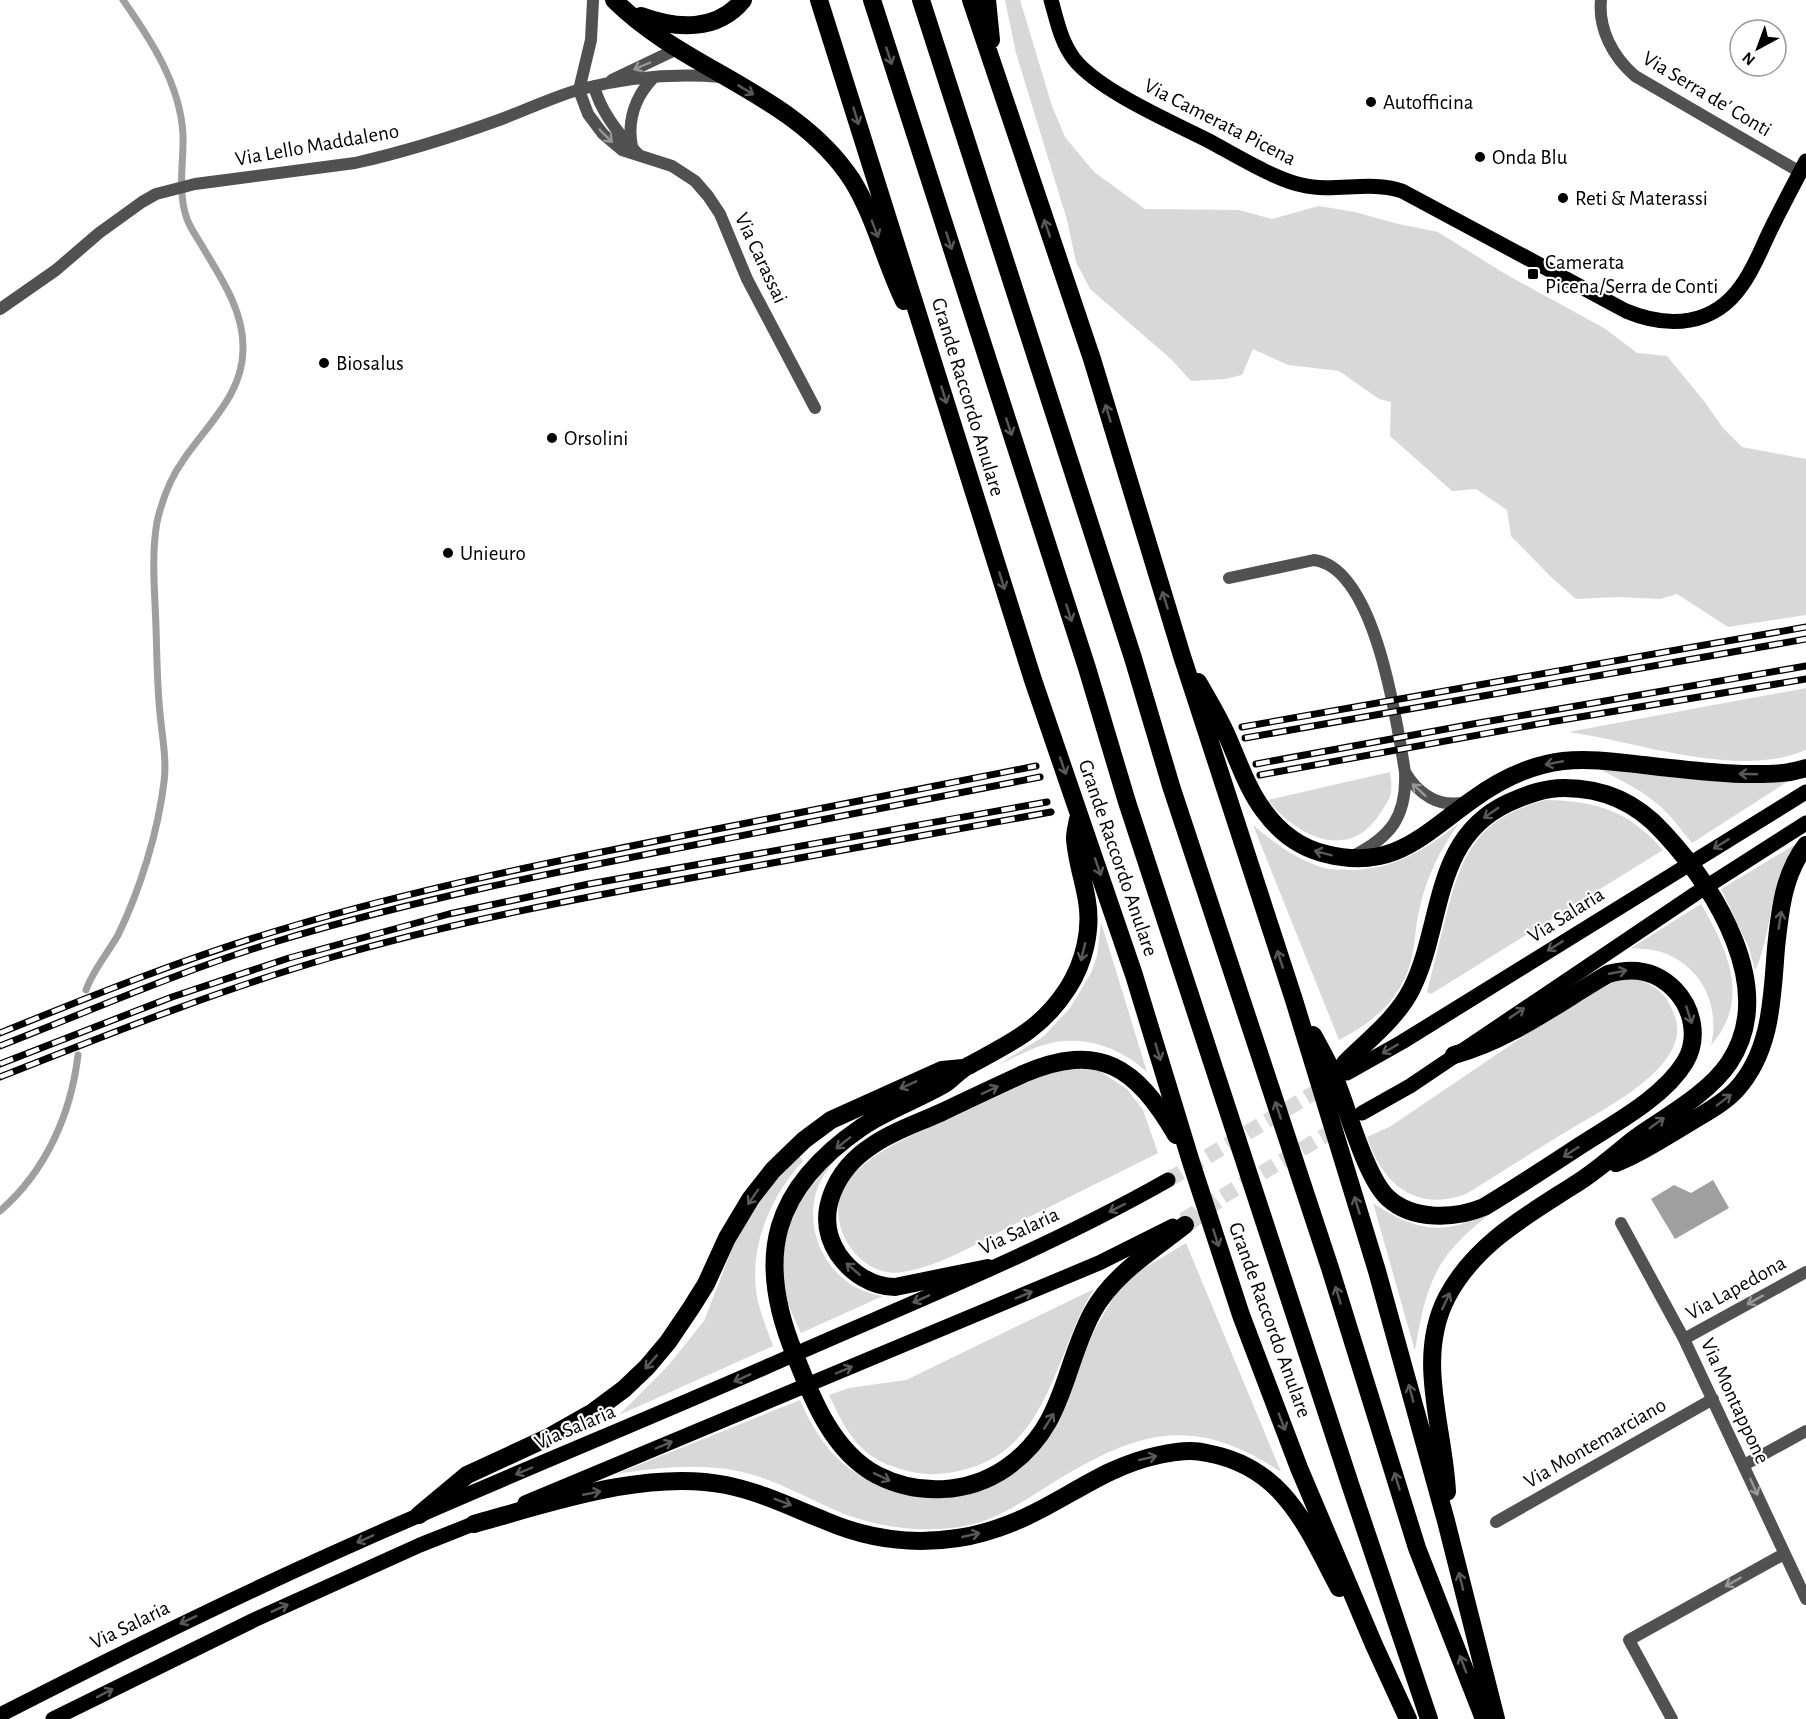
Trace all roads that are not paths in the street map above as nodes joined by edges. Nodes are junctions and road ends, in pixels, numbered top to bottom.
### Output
1 (593, 0) edge
2 (743, 0) edge
3 (819, 0) edge
4 (872, 0) edge
5 (921, 0) edge
6 (971, 0) edge
7 (987, 0) edge
8 (1052, 0) edge
9 (1601, 0) edge
10 (619, 5) edge
11 (725, 17) junction
12 (679, 48) junction
13 (993, 69) junction
14 (725, 77) junction
15 (653, 78) junction
16 (599, 89) junction
17 (581, 96) junction
18 (637, 152) junction
19 (1803, 166) edge
20 (0, 309) edge
21 (926, 339) junction
22 (815, 408) dead end
23 (1229, 578) dead end
24 (1182, 656) junction
25 (1806, 768) edge
26 (1405, 772) junction
27 (1806, 792) edge
28 (1473, 799) junction
29 (1079, 811) junction
30 (1806, 823) edge
31 (1806, 844) edge
32 (1349, 858) junction
33 (1294, 1000) junction
34 (1454, 1055) junction
35 (963, 1068) junction
36 (1346, 1068) joint
37 (1362, 1113) dead end
38 (1191, 1162) junction
39 (1600, 1169) junction
40 (1168, 1180) tunnel mouth
41 (1184, 1222) joint
42 (1621, 1223) dead end
43 (988, 1268) junction
44 (1806, 1272) edge
45 (1684, 1339) junction
46 (1713, 1399) junction
47 (1806, 1431) edge
48 (1744, 1465) junction
49 (418, 1515) junction
50 (1446, 1521) junction
51 (1497, 1522) dead end
52 (474, 1524) junction
53 (1784, 1554) junction
54 (1805, 1594) edge
55 (1374, 1645) junction
56 (0, 1715) edge
57 (53, 1719) edge
58 (1408, 1719) edge
59 (1429, 1719) edge
60 (1484, 1719) edge
61 (1496, 1719) edge
62 (1672, 1719) edge

1 - 17 street
2 - 11 highway
3 -> 21 highway, Grande Raccordo Anulare
4 -> 59 highway, Grande Raccordo Anulare
60 -> 5 highway
6 - 13 highway
7 - 13 highway
8 - 19 main road, Via Camerata Picena
9 - 19 street, Via Serra de' Conti
10 - 11 highway
10 - 12 highway
11 - 12 highway
12 - 14 highway
12 -> 16 street
24 -> 13 highway
14 - 15 street
14 -> 21 highway
15 - 16 street
15 - 18 street
16 - 17 street, Via Lello Maddaleno
16 - 18 street
17 -> 18 street, Via Carassai
17 - 20 street, Via Lello Maddaleno
18 - 22 street, Via Carassai
21 -> 29 highway, Grande Raccordo Anulare
23 - 26 street
32 -> 24 highway
33 -> 24 highway
25 -> 28 highway
28 -> 26 street
26 - 32 street
27 -> 36 main road, Via Salaria
28 - 32 highway
29 -> 35 highway
29 -> 38 highway, Grande Raccordo Anulare
34 -> 30 main road
39 -> 31 highway
34 -> 33 highway
50 -> 33 highway
34 - 37 main road
35 -> 41 highway
35 -> 49 highway
39 -> 36 highway
43 -> 38 highway
38 -> 55 highway, Grande Raccordo Anulare
50 -> 39 highway
40 -> 43 main road, Via Salaria
52 -> 41 main road
42 - 45 street, Via Montappone
43 -> 49 main road, Via Salaria
44 -> 45 street, Via Lapedona
45 - 46 street, Via Montappone
46 - 48 street, Via Montappone
46 - 51 street, Via Montemarciano
47 - 48 street
48 -> 53 street, Via Montappone
49 -> 56 main road, Via Salaria
61 -> 50 highway
52 -> 55 highway
57 -> 52 main road
53 - 54 street, Via Montappone
53 -> 62 street
55 - 58 highway, Grande Raccordo Anulare

